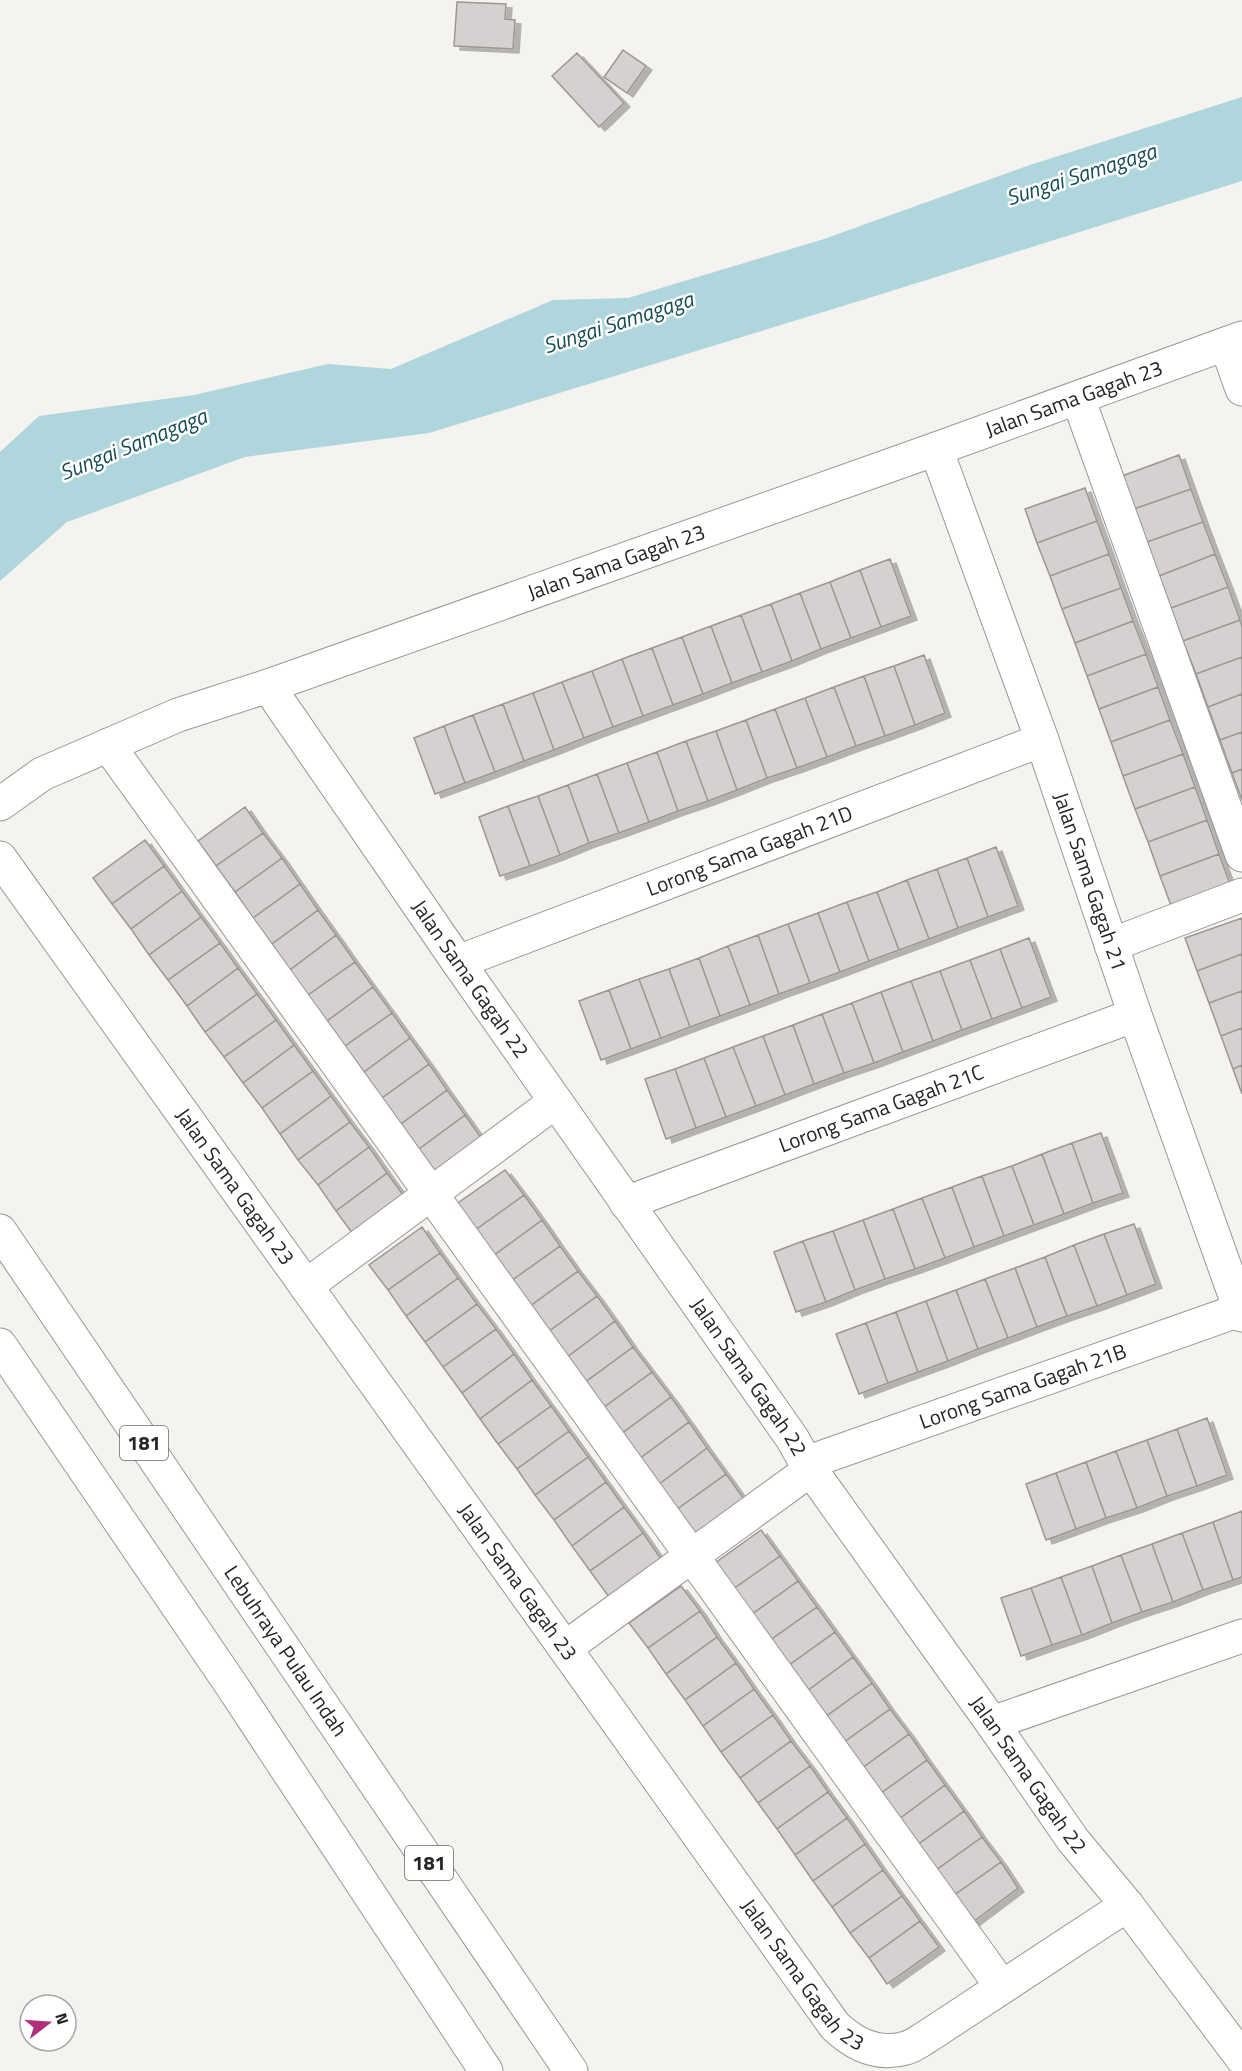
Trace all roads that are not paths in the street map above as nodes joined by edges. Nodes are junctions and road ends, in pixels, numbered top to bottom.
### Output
1 (1234, 341) edge
2 (1242, 389) edge
3 (1078, 398) junction
4 (936, 449) junction
5 (268, 686) junction
6 (1042, 740) junction
7 (108, 745) junction
8 (0, 804) edge
9 (1242, 855) edge
10 (0, 858) edge
11 (1242, 895) edge
12 (1111, 945) junction
13 (458, 962) junction
14 (1135, 1015) junction
15 (555, 1102) junction
16 (431, 1194) junction
17 (626, 1203) junction
18 (0, 1231) edge
19 (306, 1286) junction
20 (1241, 1312) edge
21 (0, 1345) edge
22 (808, 1466) junction
23 (692, 1556) junction
24 (1242, 1636) edge
25 (565, 1648) junction
26 (992, 1723) junction
27 (1127, 1905) junction
28 (1002, 1987) junction
29 (1242, 2058) edge
30 (486, 2071) edge
31 (571, 2071) edge

1 - 2 street
1 - 3 street, Jalan Sama Gagah 23
3 - 4 street, Jalan Sama Gagah 23
3 - 9 street
4 - 5 street, Jalan Sama Gagah 23
4 - 6 street, Jalan Sama Gagah 21
5 - 7 street, Jalan Sama Gagah 23
5 - 13 street, Jalan Sama Gagah 22
6 - 12 street, Jalan Sama Gagah 21
6 - 13 street, Lorong Sama Gagah 21D
7 - 8 street, Jalan Sama Gagah 23
7 - 16 street
10 - 19 street, Jalan Sama Gagah 23
11 - 12 street
12 - 14 street, Jalan Sama Gagah 21
13 - 15 street, Jalan Sama Gagah 22
14 - 17 street, Lorong Sama Gagah 21C
14 - 20 street, Jalan Sama Gagah 21
15 - 16 street
15 - 17 street, Jalan Sama Gagah 22
16 - 19 street
16 - 23 street
17 - 22 street, Jalan Sama Gagah 22
18 - 31 street, Lebuhraya Pulau Indah / 181
19 - 25 street, Jalan Sama Gagah 23
20 - 22 street, Lorong Sama Gagah 21B
21 - 30 street
22 - 23 street, Lorong Sama Gagah 21B
22 - 26 street, Jalan Sama Gagah 22
23 - 25 street, Lorong Sama Gagah 21B
23 - 28 street
24 - 26 street
25 - 28 street, Jalan Sama Gagah 23
26 - 27 street, Jalan Sama Gagah 22
27 - 28 street, Jalan Sama Gagah 23
27 - 29 street, Jalan Sama Gagah 22

